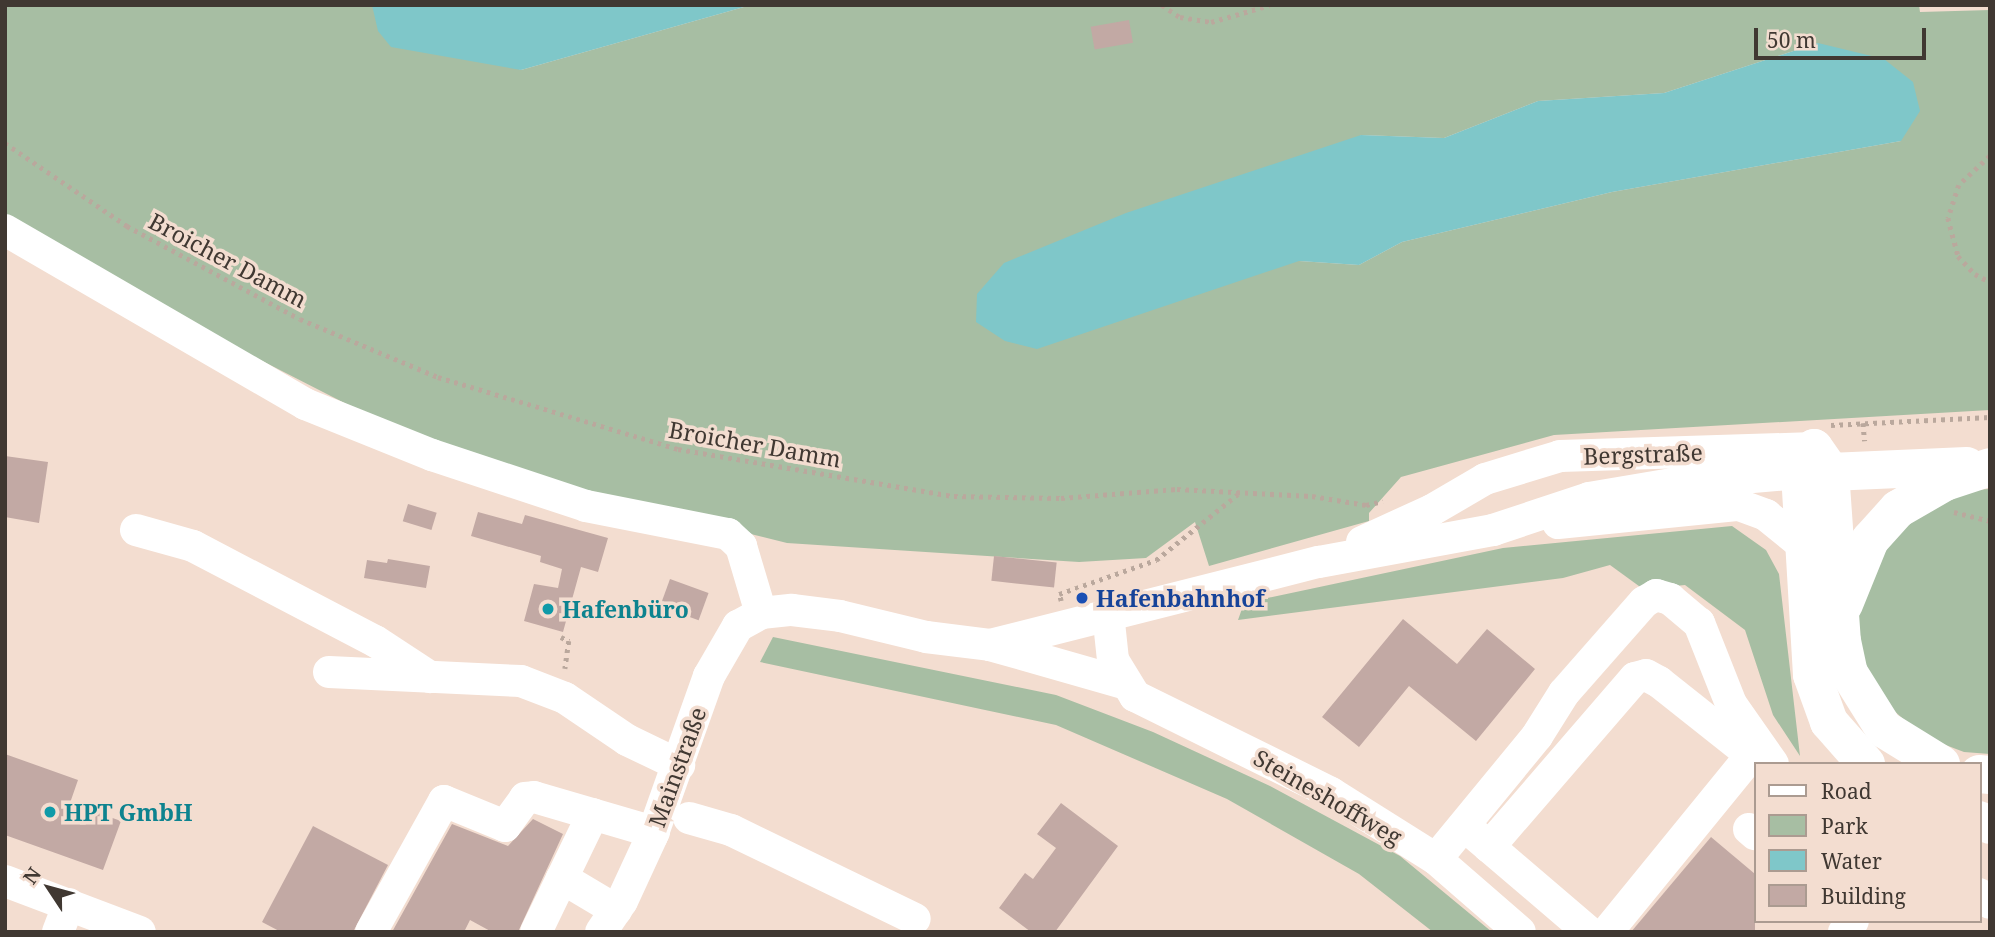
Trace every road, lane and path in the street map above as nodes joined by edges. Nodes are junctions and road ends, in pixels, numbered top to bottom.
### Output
1 (1162, 5) edge
2 (1270, 5) edge
3 (5, 143) edge
4 (1990, 156) edge
5 (5, 230) edge
6 (1990, 282) edge
7 (1990, 440) edge
8 (1815, 464) junction
9 (1990, 466) edge
10 (1239, 494) junction
11 (1392, 499) dead end
12 (136, 530) dead end
13 (1493, 530) junction
14 (1804, 546) junction
15 (1319, 562) junction
16 (1842, 610) junction
17 (761, 613) junction
18 (1108, 614) junction
19 (1067, 624) junction
20 (990, 645) junction
21 (329, 672) dead end
22 (430, 677) junction
23 (1124, 683) junction
24 (1761, 755) edge
25 (1864, 762) edge
26 (1938, 762) edge
27 (1754, 763) edge
28 (679, 765) junction
29 (593, 814) junction
30 (689, 818) dead end
31 (1464, 825) junction
32 (654, 832) junction
33 (1489, 847) junction
34 (1436, 859) junction
35 (562, 878) junction
36 (5, 881) edge
37 (64, 918) edge
38 (915, 919) dead end
39 (609, 921) edge
40 (140, 932) edge
41 (371, 932) edge
42 (536, 932) edge
43 (1520, 932) edge
44 (1589, 932) edge
45 (1608, 932) edge

1 - 2 path
3 - 10 path, Broicher Damm
4 - 6 path
5 - 17 street
7 - 8 main road, Bergstraße
8 - 9 main road, Bergstraße
8 - 13 street, Bergstraße
8 - 14 main road
8 - 15 street, Bergstraße
8 - 16 main road
9 - 16 main road
10 - 11 path, Broicher Damm
10 - 19 path
12 - 22 street
13 - 14 street
13 - 15 street, Bergstraße
14 - 25 main road
15 - 18 street, Bergstraße
16 - 26 main road
17 - 20 street, Steineshoffweg
17 - 28 street, Mainstraße
18 - 19 street, Bergstraße
18 - 23 street
19 - 20 street, Bergstraße
20 - 23 street, Steineshoffweg
21 - 22 street
22 - 28 street
23 - 34 street, Steineshoffweg
24 - 31 street
24 - 33 street
27 - 45 street
28 - 32 street, Mainstraße
29 - 32 street
29 - 35 street
29 - 41 street
30 - 38 street
31 - 33 street
31 - 34 street
32 - 39 street, Mainstraße
33 - 44 street
34 - 43 street, Steineshoffweg
35 - 39 street
35 - 42 street
36 - 37 street
37 - 40 street

